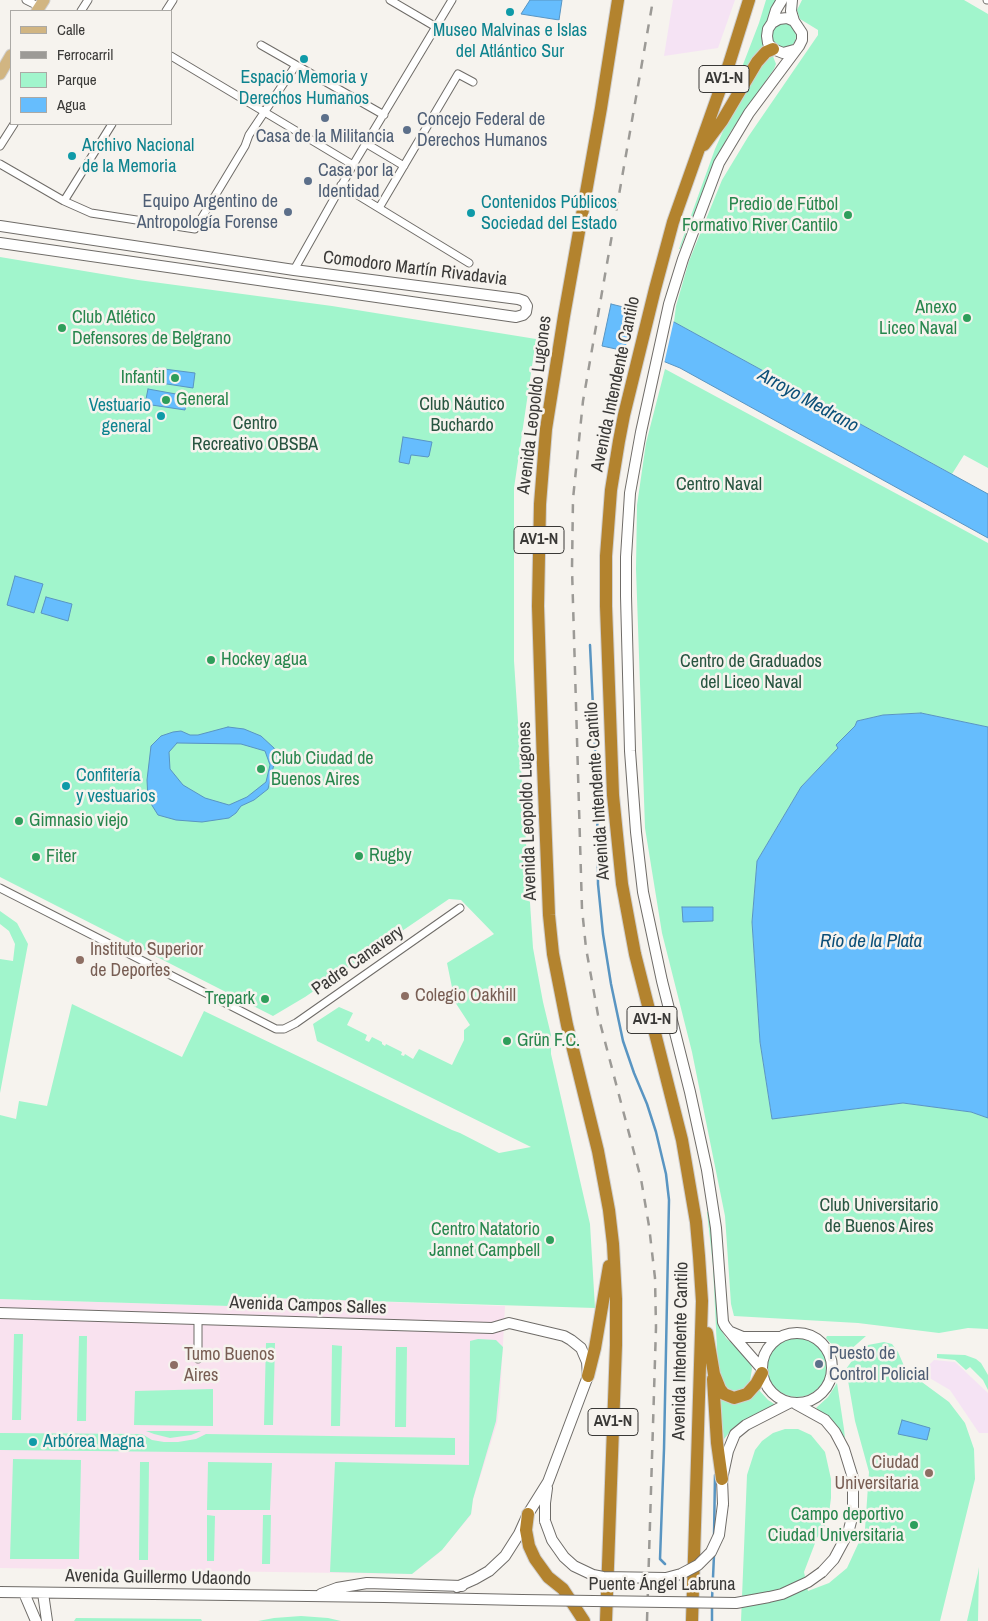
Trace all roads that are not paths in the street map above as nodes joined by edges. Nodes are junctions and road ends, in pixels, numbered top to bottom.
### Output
1 (26, 0) edge
2 (390, 0) edge
3 (452, 0) edge
4 (618, 0) edge
5 (749, 0) edge
6 (782, 0) edge
7 (792, 0) edge
8 (40, 6) edge
9 (794, 21) junction
10 (772, 23) junction
11 (436, 27) junction
12 (261, 45) dead end
13 (775, 50) junction
14 (794, 50) junction
15 (10, 57) edge
16 (172, 57) edge
17 (296, 65) junction
18 (0, 74) edge
19 (776, 75) junction
20 (473, 82) dead end
21 (264, 112) junction
22 (384, 115) junction
23 (13, 125) edge
24 (111, 125) edge
25 (367, 144) junction
26 (0, 146) edge
27 (696, 157) junction
28 (0, 164) edge
29 (353, 165) junction
30 (404, 166) junction
31 (342, 185) junction
32 (64, 201) junction
33 (378, 208) junction
34 (0, 226) edge
35 (0, 243) edge
36 (469, 263) dead end
37 (294, 270) junction
38 (316, 273) junction
39 (315, 288) junction
40 (0, 888) edge
41 (460, 908) dead end
42 (613, 1244) junction
43 (702, 1301) junction
44 (0, 1313) edge
45 (198, 1319) junction
46 (728, 1330) junction
47 (782, 1337) junction
48 (198, 1359) dead end
49 (712, 1365) junction
50 (762, 1371) junction
51 (588, 1376) junction
52 (792, 1403) junction
53 (722, 1479) junction
54 (548, 1482) junction
55 (528, 1514) junction
56 (473, 1585) dead end
57 (457, 1586) junction
58 (0, 1592) edge
59 (24, 1593) junction
60 (43, 1593) junction
61 (315, 1596) junction
62 (384, 1597) joint
63 (36, 1621) edge
64 (47, 1621) edge
65 (584, 1621) edge
66 (606, 1621) edge
67 (692, 1621) edge

1 - 8 street
2 - 11 street
3 - 11 street
4 - 42 highway, Avenida Leopoldo Lugones / AV1-N
5 - 27 highway, Avenida Intendente Cantilo / AV1-N
6 - 10 main road
7 - 9 main road
9 - 10 main road
9 - 14 main road
10 - 13 main road
11 - 22 street
12 - 17 street
13 - 14 main road
13 - 19 main road
13 - 27 highway
14 - 19 main road, Avenida Intendente Cantilo
15 - 18 main road
16 - 21 street
17 - 21 street
17 - 22 street
19 - 46 main road, Avenida Intendente Cantilo
20 - 30 street
21 - 29 street
21 - 32 street
22 - 25 street
23 - 26 street
24 - 32 street
25 - 29 street
25 - 30 street
27 - 43 highway, Avenida Intendente Cantilo / AV1-N
28 - 32 street
29 - 31 street
30 - 33 street
31 - 33 street
31 - 37 street
33 - 36 street
34 - 37 main road, Comodoro Martín Rivadavia
35 - 39 main road, Comodoro Martín Rivadavia
37 - 38 main road, Comodoro Martín Rivadavia
38 - 39 main road
38 - 39 main road, Comodoro Martín Rivadavia
40 - 41 street, Padre Canavery
42 - 51 highway
42 - 66 highway, Avenida Leopoldo Lugones / AV1-N
43 - 49 highway
43 - 67 highway, Avenida Intendente Cantilo / AV1-N
44 - 45 main road, Avenida Campos Salles
45 - 48 street
45 - 51 main road, Avenida Campos Salles
46 - 47 main road
46 - 50 main road, Avenida Intendente Cantilo
47 - 50 main road
47 - 52 main road
49 - 50 highway
49 - 53 highway
50 - 52 main road
51 - 54 main road
52 - 53 main road, Puente Ángel Labruna
52 - 62 main road, Puente Ángel Labruna, bridge
53 - 54 main road, Puente Ángel Labruna, bridge
54 - 55 main road
55 - 57 main road
55 - 65 highway
56 - 57 main road, Avenida Guillermo Udaondo
57 - 61 main road, Avenida Guillermo Udaondo
58 - 59 main road, Avenida Guillermo Udaondo
59 - 60 main road, Avenida Guillermo Udaondo
59 - 63 main road
60 - 61 main road, Avenida Guillermo Udaondo
60 - 64 main road
61 - 62 main road, Avenida Guillermo Udaondo

